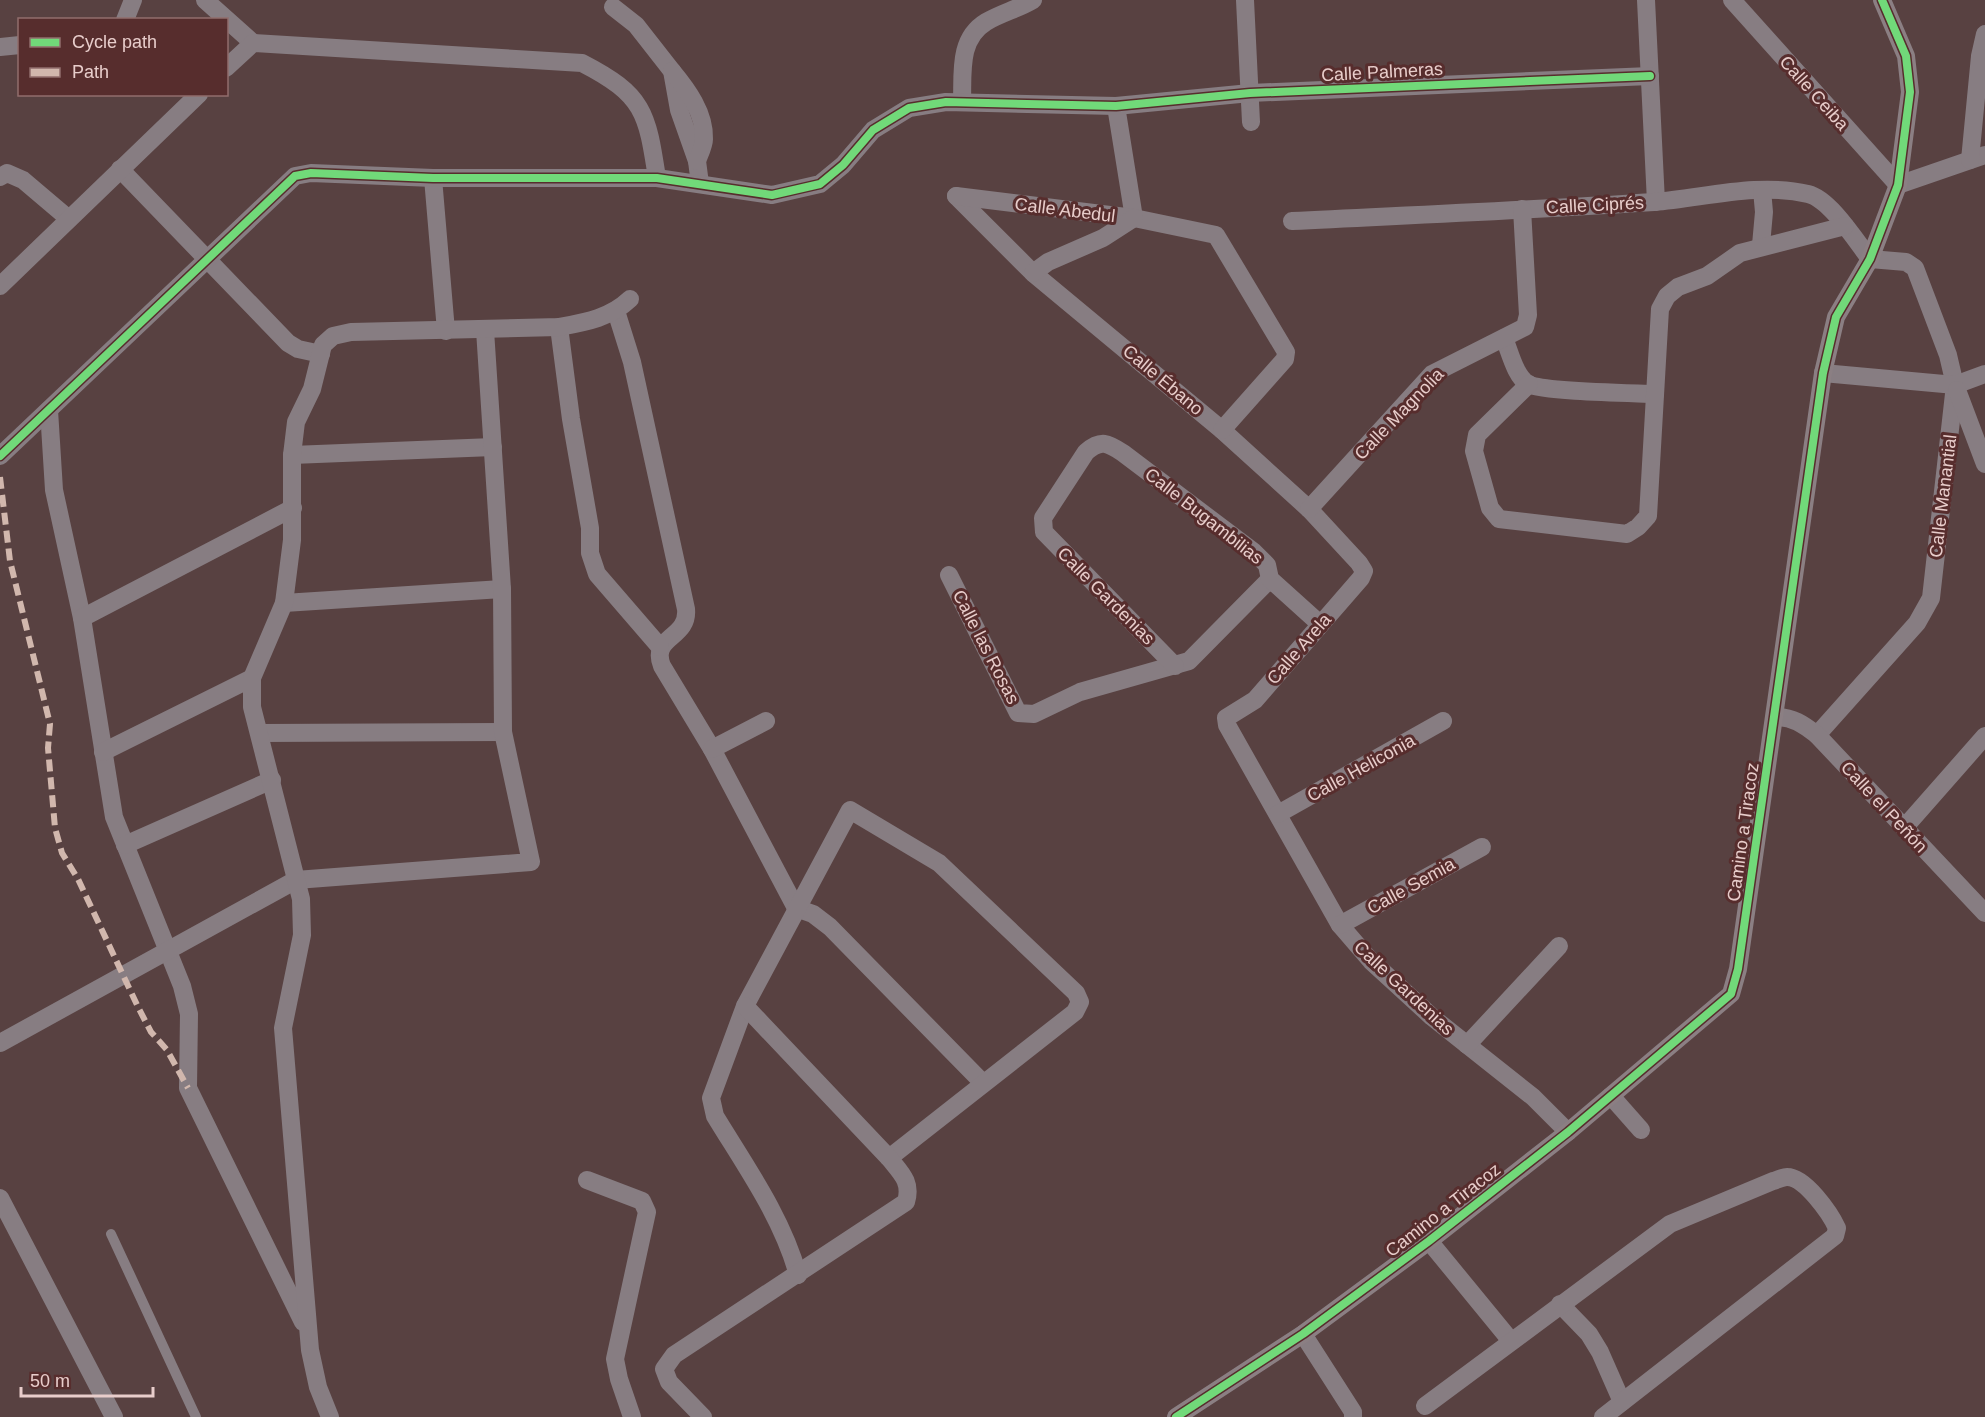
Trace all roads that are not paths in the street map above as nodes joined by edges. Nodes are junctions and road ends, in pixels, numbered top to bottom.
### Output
1 (133, 0) edge
2 (205, 0) edge
3 (1033, 0) edge
4 (1245, 0) edge
5 (1646, 0) edge
6 (1732, 0) edge
7 (1882, 0) edge
8 (613, 7) dead end
9 (126, 18) edge
10 (225, 18) edge
11 (228, 21) edge
12 (1984, 37) edge
13 (253, 43) junction
14 (18, 45) edge
15 (0, 47) edge
16 (228, 66) edge
17 (1650, 76) junction
18 (1250, 93) junction
19 (197, 96) edge
20 (962, 102) junction
21 (1116, 106) junction
22 (1251, 122) dead end
23 (1978, 157) edge
24 (120, 170) junction
25 (0, 177) edge
26 (433, 178) junction
27 (657, 178) junction
28 (700, 184) junction
29 (1898, 184) junction
30 (1762, 190) junction
31 (956, 196) joint
32 (1656, 201) junction
33 (1522, 208) junction
34 (1134, 218) junction
35 (69, 219) junction
36 (1292, 222) dead end
37 (1845, 225) junction
38 (1761, 245) junction
39 (1870, 259) junction
40 (206, 260) junction
41 (1033, 273) junction
42 (0, 286) edge
43 (559, 327) junction
44 (446, 330) junction
45 (485, 330) junction
46 (1504, 338) junction
47 (321, 354) junction
48 (1823, 373) junction
49 (1985, 375) edge
50 (1529, 384) junction
51 (1955, 385) junction
52 (1655, 394) junction
53 (49, 410) junction
54 (1222, 430) junction
55 (493, 447) junction
56 (292, 455) junction
57 (0, 456) edge
58 (1985, 464) edge
59 (293, 508) junction
60 (1309, 509) junction
61 (1042, 524) joint
62 (1364, 571) joint
63 (949, 575) dead end
64 (1270, 579) junction
65 (502, 590) junction
66 (284, 603) junction
67 (82, 618) junction
68 (1320, 624) junction
69 (660, 647) junction
70 (1175, 666) junction
71 (252, 678) junction
72 (1775, 717) junction
73 (1226, 718) joint
74 (766, 721) dead end
75 (1443, 721) dead end
76 (503, 732) junction
77 (260, 733) junction
78 (1818, 735) junction
79 (1985, 736) edge
80 (712, 749) junction
81 (103, 752) junction
82 (272, 780) junction
83 (1278, 814) junction
84 (1904, 828) junction
85 (125, 845) junction
86 (1482, 847) dead end
87 (296, 880) junction
88 (796, 908) junction
89 (1985, 913) edge
90 (1340, 926) junction
91 (1559, 946) dead end
92 (169, 952) junction
93 (745, 1006) junction
94 (0, 1043) edge
95 (1467, 1045) junction
96 (983, 1083) junction
97 (1611, 1096) junction
98 (1641, 1130) dead end
99 (1568, 1132) junction
100 (889, 1158) junction
101 (587, 1180) dead end
102 (0, 1198) edge
103 (111, 1234) dead end
104 (1429, 1241) junction
105 (798, 1275) junction
106 (1560, 1304) junction
107 (308, 1332) junction
108 (1303, 1334) junction
109 (1510, 1341) junction
110 (1425, 1406) dead end
111 (1612, 1412) edge
112 (114, 1417) edge
113 (196, 1417) edge
114 (330, 1417) edge
115 (632, 1417) edge
116 (703, 1417) edge
117 (1176, 1417) edge
118 (1353, 1417) edge

1 - 9 street
2 - 10 street
3 - 20 street
4 - 18 street
5 - 17 street
6 - 29 street, Calle Ceiba
7 - 29 street, Camino a Tiracoz
8 - 28 street
11 - 13 street
12 - 23 street
13 - 16 street
13 - 27 street
14 - 15 street
17 - 18 street, Calle Palmeras
17 - 32 street
18 - 21 street, Calle Palmeras
18 - 22 street
19 - 24 street
20 - 21 street, Calle Palmeras
20 - 28 street, Calle Palmeras
21 - 34 street, Calle Abedul
23 - 29 street
24 - 35 street
24 - 40 street
25 - 35 street
26 - 27 street, Calle Palmeras
26 - 40 street, Calle Palmeras
26 - 44 street
27 - 28 street, Calle Palmeras
29 - 39 street, Camino a Tiracoz
30 - 32 street, Calle Ciprés
30 - 37 street, Calle Ciprés
30 - 38 street
31 - 34 street, Calle Abedul
31 - 41 street, Calle Ébano
32 - 33 street, Calle Ciprés
33 - 36 street, Calle Ciprés
33 - 46 street, Calle Magnolia
34 - 41 street
34 - 54 street
35 - 42 street
37 - 38 street
37 - 39 street, Calle Ciprés
38 - 52 street
39 - 48 street, Camino a Tiracoz
39 - 51 street, Calle Manantial
40 - 47 street
40 - 53 street, Calle Palmeras
41 - 54 street, Calle Ébano
43 - 45 street
43 - 69 street
43 - 69 street
44 - 45 street
44 - 47 street
45 - 55 street
46 - 50 street
46 - 60 street, Calle Magnolia
47 - 56 street
48 - 51 street
48 - 72 street, Camino a Tiracoz
49 - 51 street
50 - 52 street
50 - 52 street
51 - 58 street
51 - 78 street, Calle Manantial
53 - 57 street, Calle Palmeras
53 - 67 street
54 - 60 street, Calle Ébano
55 - 56 street
55 - 65 street
56 - 59 street
59 - 66 street
59 - 67 street
60 - 62 street, Calle Ébano
61 - 64 street, Calle Bugambilias
61 - 70 street, Calle Gardenias
62 - 68 street, Calle Arela
63 - 70 street, Calle las Rosas
64 - 68 street, Calle Bugambilias
64 - 70 street, Calle las Rosas
65 - 66 street
65 - 76 street
66 - 71 street
67 - 81 street
68 - 73 street, Calle Arela
69 - 80 street
71 - 77 street
71 - 81 street
72 - 78 street, Calle el Peñón
72 - 97 street, Camino a Tiracoz
73 - 83 street, Calle Gardenias
74 - 80 street
75 - 83 street, Calle Heliconia
76 - 77 street
76 - 87 street
77 - 82 street
78 - 84 street, Calle el Peñón
79 - 84 street
80 - 88 street
81 - 85 street
82 - 85 street
82 - 87 street
83 - 90 street, Calle Gardenias
84 - 89 street, Calle el Peñón
85 - 92 street
86 - 90 street, Calle Semia
87 - 92 street
87 - 107 street
88 - 93 street
88 - 96 street
88 - 96 street
90 - 95 street, Calle Gardenias
91 - 95 street
92 - 94 street
92 - 107 street
93 - 100 street
93 - 105 street
95 - 99 street, Calle Gardenias
96 - 100 street
97 - 98 street
97 - 99 street, Camino a Tiracoz
99 - 104 street, Camino a Tiracoz
100 - 105 street
101 - 115 street
102 - 112 street
103 - 113 lane
104 - 108 street, Camino a Tiracoz
104 - 109 street
105 - 116 street
106 - 109 street
106 - 111 street
106 - 111 street
107 - 114 street
108 - 117 street, Camino a Tiracoz
108 - 118 street
109 - 110 street

